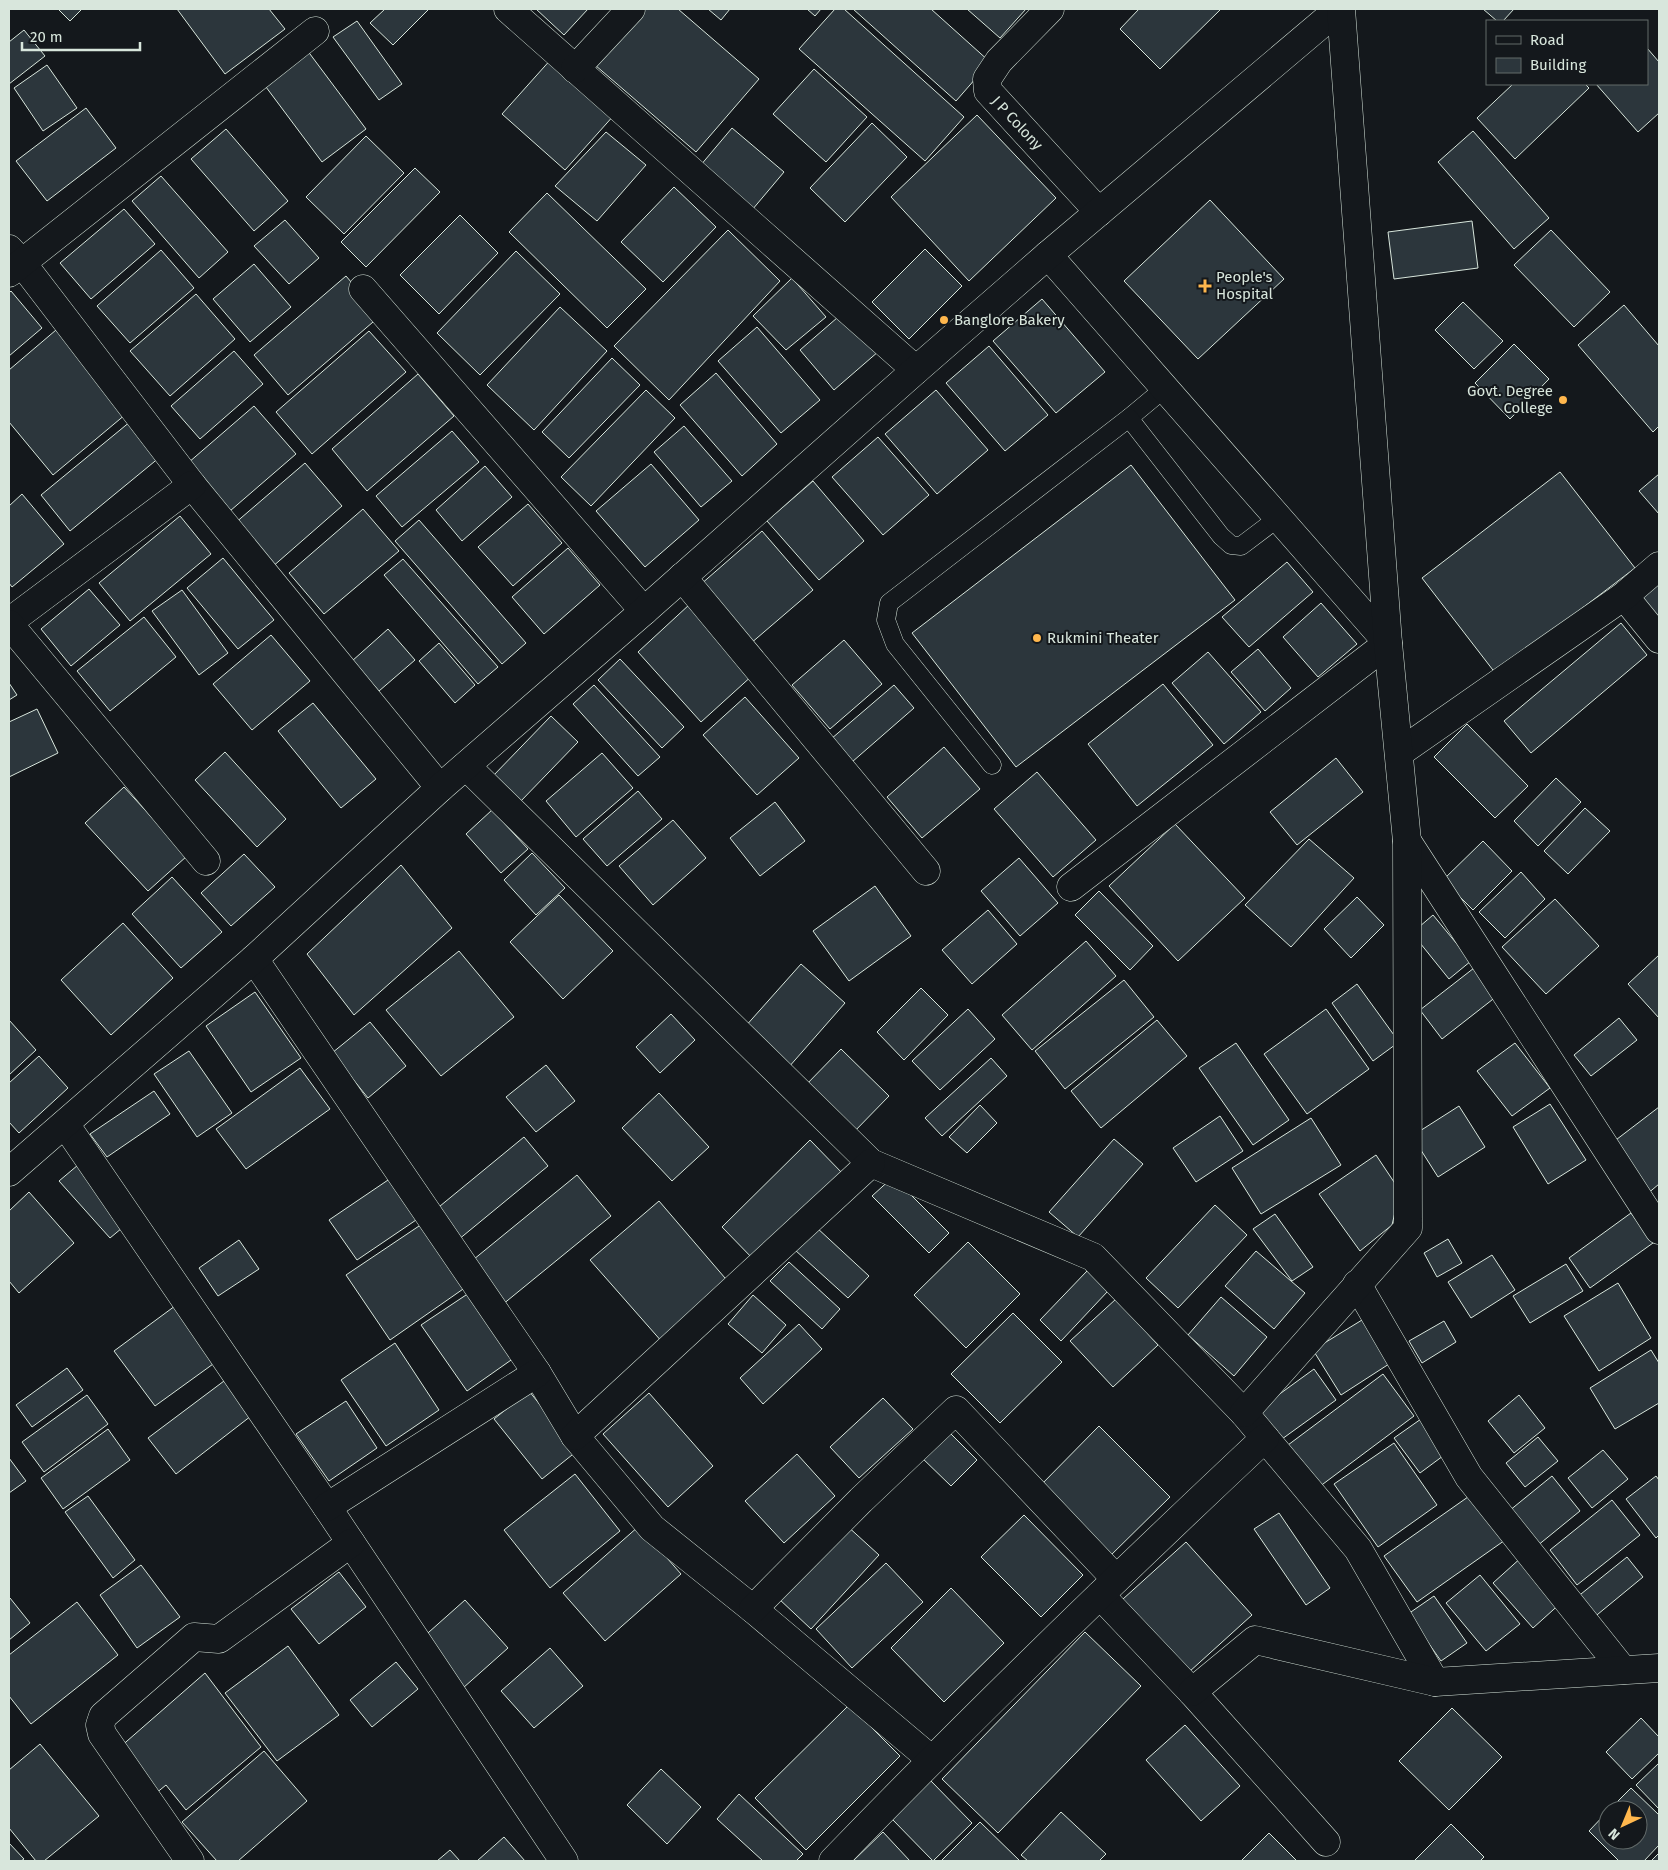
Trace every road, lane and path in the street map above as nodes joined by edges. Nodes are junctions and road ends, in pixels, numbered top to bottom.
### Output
1 (508, 9) edge
2 (631, 9) edge
3 (1050, 9) edge
4 (1340, 9) edge
5 (315, 31) dead end
6 (575, 69) junction
7 (1099, 212) junction
8 (1048, 255) junction
9 (13, 261) edge
10 (363, 289) dead end
11 (916, 370) junction
12 (1164, 388) junction
13 (1129, 418) junction
14 (192, 485) junction
15 (1278, 518) junction
16 (1659, 566) edge
17 (682, 577) junction
18 (1624, 596) junction
19 (644, 611) junction
20 (9, 623) edge
21 (1659, 638) edge
22 (1388, 643) junction
23 (1399, 753) junction
24 (992, 765) dead end
25 (466, 766) junction
26 (440, 788) junction
27 (1407, 841) junction
28 (206, 861) dead end
29 (926, 871) dead end
30 (1071, 887) dead end
31 (254, 959) junction
32 (65, 1124) junction
33 (871, 1163) junction
34 (9, 1172) edge
35 (1659, 1230) edge
36 (1357, 1284) junction
37 (537, 1373) junction
38 (1244, 1413) junction
39 (575, 1436) junction
40 (1266, 1438) junction
41 (327, 1507) junction
42 (351, 1543) junction
43 (1108, 1587) junction
44 (753, 1609) junction
45 (1659, 1668) edge
46 (1623, 1670) junction
47 (1435, 1682) junction
48 (1192, 1692) junction
49 (932, 1760) junction
50 (1326, 1842) dead end
51 (190, 1861) edge
52 (564, 1861) edge
53 (833, 1861) edge

1 - 6 street
2 - 6 street
3 - 7 street, J P Colony
4 - 7 street
4 - 22 street
5 - 9 street
6 - 11 street
7 - 8 street
8 - 11 street
8 - 12 street
9 - 14 street
10 - 19 street
11 - 17 street
12 - 13 lane
12 - 15 street
13 - 15 lane
13 - 24 lane
14 - 20 street
14 - 26 street
15 - 22 street
16 - 18 street
17 - 19 street
17 - 29 street
18 - 21 street
18 - 23 street
19 - 25 street
20 - 28 street
22 - 23 street
22 - 30 street
23 - 27 street
25 - 26 street
25 - 33 street
26 - 31 street
27 - 35 street
27 - 36 street
31 - 32 street
31 - 37 street
32 - 34 street
32 - 41 street
33 - 38 street
33 - 39 street
36 - 38 street
36 - 46 street
37 - 39 street
37 - 41 street
38 - 40 street
39 - 44 street
40 - 43 street
40 - 47 street
41 - 42 street
42 - 51 street
42 - 52 street
43 - 44 street
43 - 48 street
43 - 49 street
44 - 49 street
45 - 46 street
46 - 47 street
47 - 48 street
48 - 50 street
49 - 53 street

